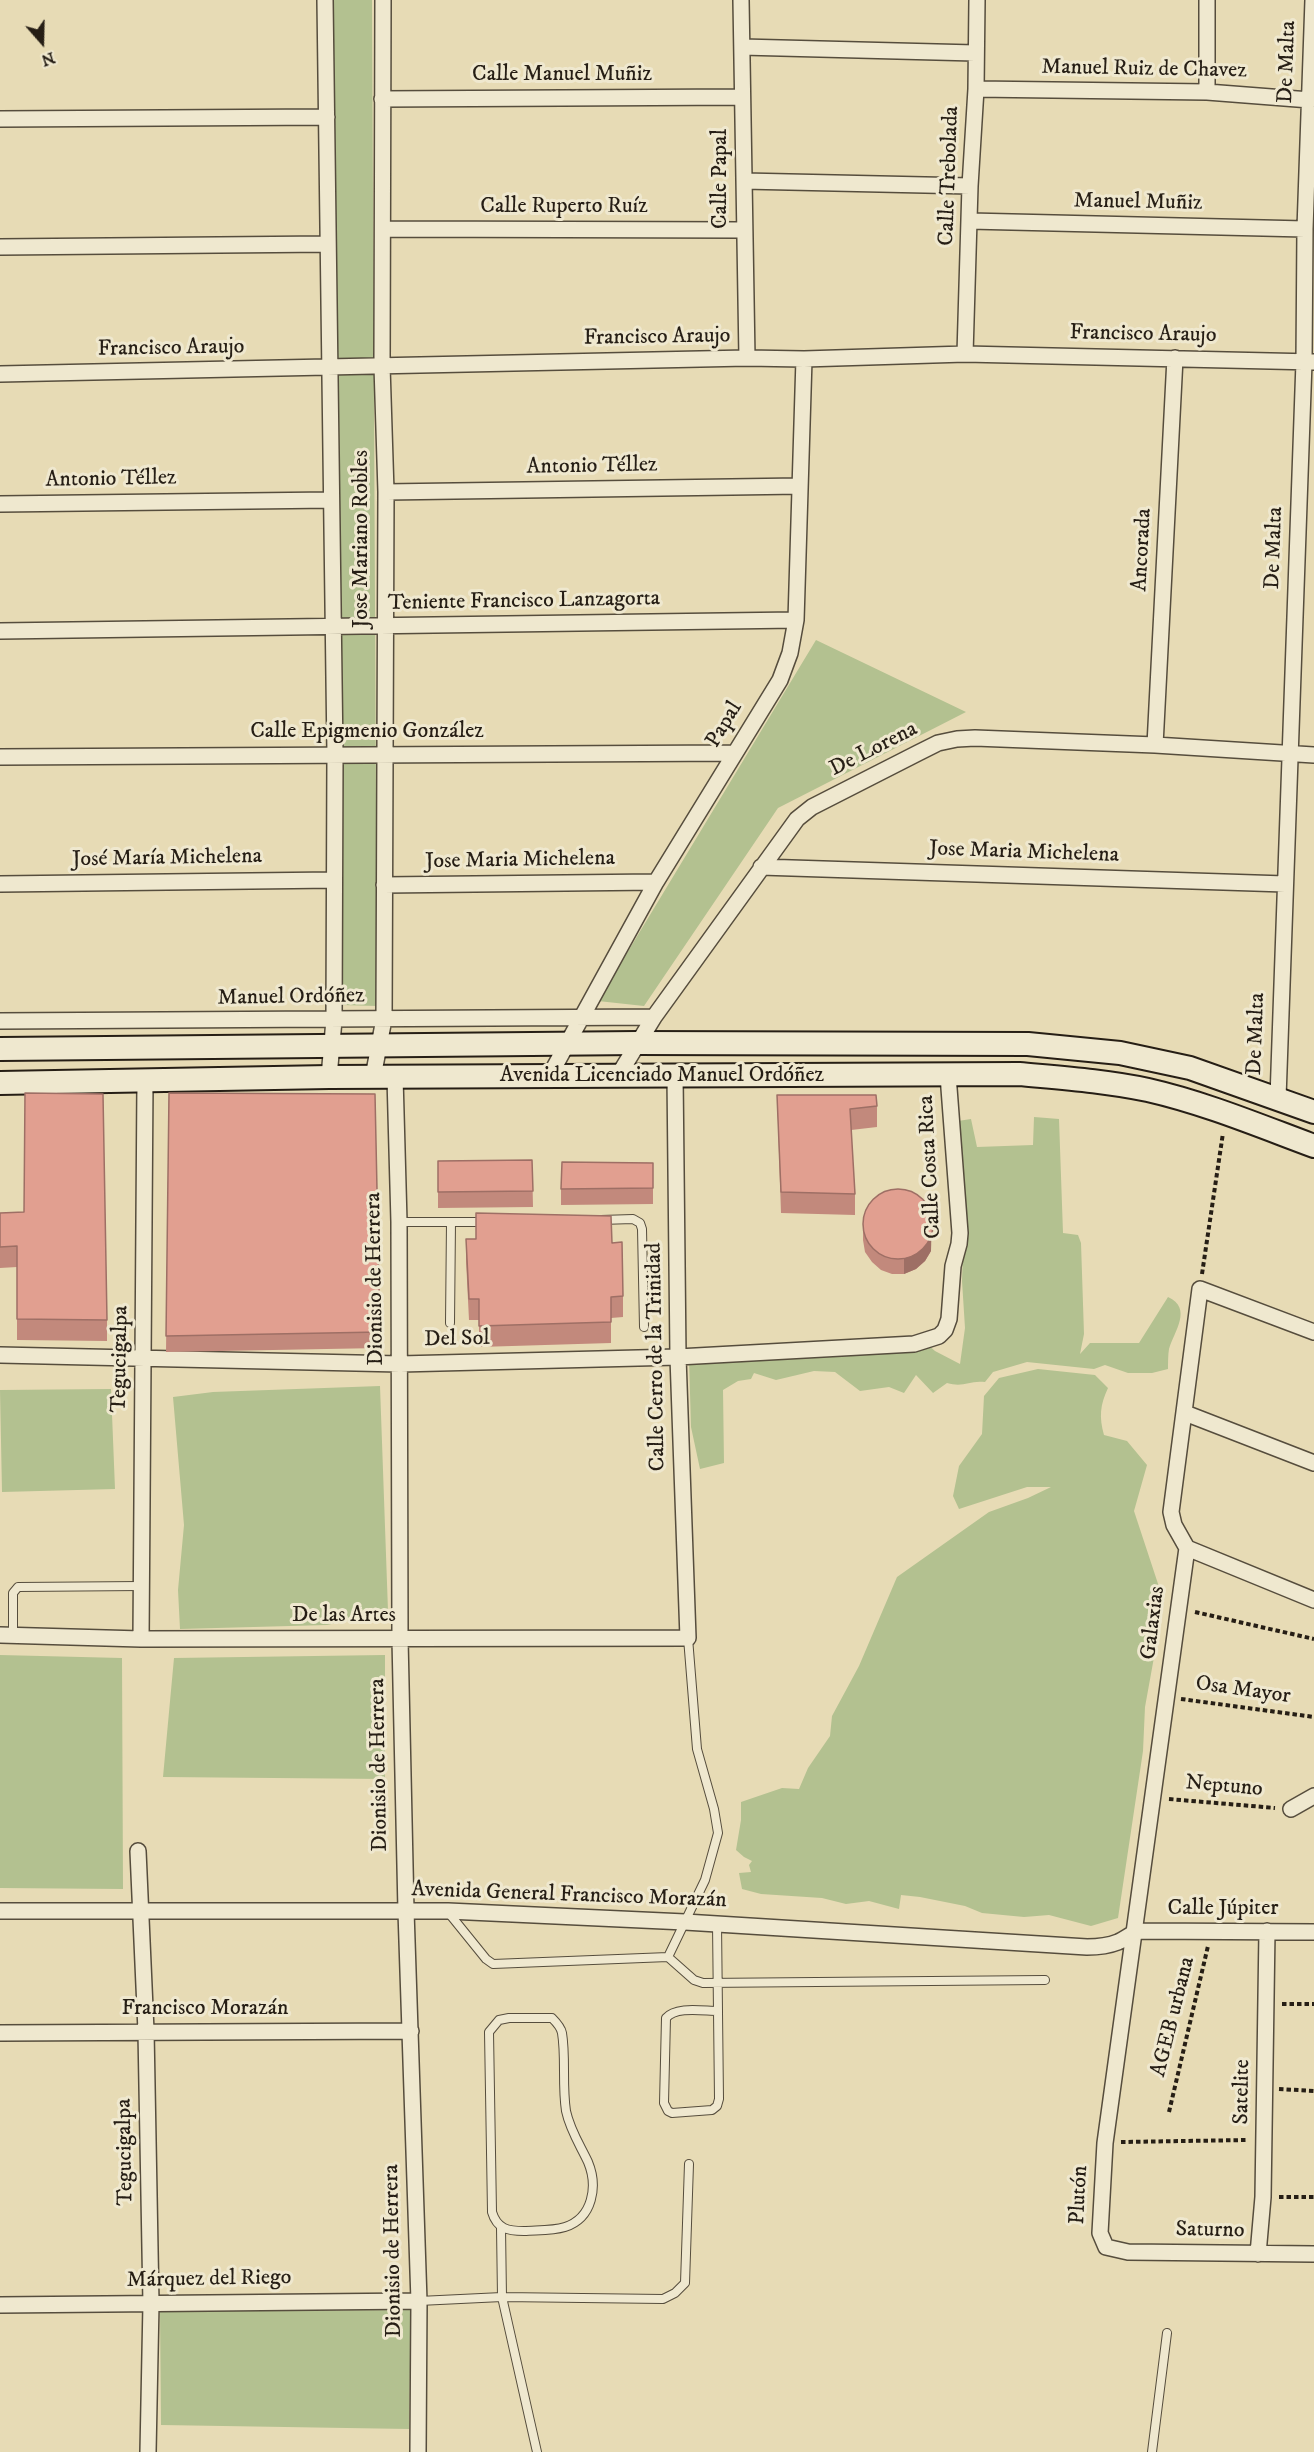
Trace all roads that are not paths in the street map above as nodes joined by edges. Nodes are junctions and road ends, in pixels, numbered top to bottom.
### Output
1 (325, 0) edge
2 (383, 0) edge
3 (741, 0) edge
4 (977, 0) edge
5 (1207, 0) edge
6 (1313, 0) edge
7 (742, 47) junction
8 (975, 53) junction
9 (976, 89) junction
10 (1207, 92) junction
11 (742, 97) junction
12 (382, 99) junction
13 (1310, 100) junction
14 (327, 117) junction
15 (0, 119) edge
16 (744, 182) junction
17 (969, 186) junction
18 (970, 221) junction
19 (384, 229) junction
20 (1305, 229) junction
21 (743, 230) junction
22 (328, 244) junction
23 (0, 247) edge
24 (965, 354) junction
25 (747, 358) junction
26 (1175, 358) junction
27 (804, 359) junction
28 (1309, 362) edge
29 (382, 366) junction
30 (331, 369) junction
31 (0, 374) edge
32 (800, 486) junction
33 (386, 492) junction
34 (331, 500) junction
35 (0, 504) edge
36 (796, 620) junction
37 (384, 626) junction
38 (333, 627) junction
39 (0, 631) edge
40 (1155, 745) junction
41 (735, 753) junction
42 (335, 754) junction
43 (384, 755) junction
44 (1290, 755) junction
45 (1314, 755) edge
46 (0, 757) edge
47 (761, 867) junction
48 (334, 880) junction
49 (656, 882) junction
50 (0, 884) edge
51 (1285, 884) junction
52 (384, 885) junction
53 (583, 1016) junction
54 (654, 1017) junction
55 (384, 1019) junction
56 (334, 1020) junction
57 (0, 1021) edge
58 (637, 1043) junction
59 (567, 1045) junction
60 (379, 1046) junction
61 (333, 1047) junction
62 (0, 1049) edge
63 (550, 1075) junction
64 (675, 1075) junction
65 (948, 1075) junction
66 (618, 1076) junction
67 (329, 1077) junction
68 (373, 1077) junction
69 (395, 1077) junction
70 (145, 1081) junction
71 (0, 1083) edge
72 (1278, 1098) junction
73 (1314, 1112) edge
74 (1314, 1146) edge
75 (588, 1220) edge
76 (399, 1222) junction
77 (451, 1222) junction
78 (497, 1222) edge
79 (450, 1323) dead end
80 (644, 1327) dead end
81 (1314, 1332) edge
82 (914, 1344) joint
83 (0, 1355) edge
84 (678, 1357) junction
85 (144, 1358) junction
86 (400, 1364) junction
87 (1185, 1413) junction
88 (1314, 1463) edge
89 (1187, 1548) junction
90 (141, 1586) junction
91 (1314, 1600) edge
92 (6, 1635) edge
93 (688, 1638) junction
94 (141, 1639) junction
95 (400, 1639) junction
96 (1314, 1796) edge
97 (1291, 1809) road end
98 (138, 1851) dead end
99 (0, 1911) edge
100 (139, 1911) junction
101 (406, 1911) junction
102 (448, 1911) junction
103 (685, 1922) junction
104 (717, 1924) junction
105 (1267, 1931) junction
106 (1133, 1932) junction
107 (1314, 1932) edge
108 (668, 1957) junction
109 (1045, 1980) dead end
110 (718, 1984) junction
111 (718, 2011) junction
112 (146, 2031) junction
113 (411, 2031) junction
114 (0, 2033) edge
115 (1105, 2143) joint
116 (688, 2164) dead end
117 (501, 2228) junction
118 (1106, 2247) joint
119 (1258, 2254) junction
120 (1314, 2254) edge
121 (502, 2297) junction
122 (418, 2301) junction
123 (151, 2304) junction
124 (0, 2305) edge
125 (1167, 2332) dead end
126 (148, 2452) edge
127 (418, 2452) edge
128 (537, 2452) edge
129 (1152, 2452) edge

1 - 14 street, Jose Mariano Robles
2 - 12 street, Jose Mariano Robles
3 - 7 street, Calle Papal
4 - 8 street, Calle Trebolada
5 - 10 street
6 - 13 street, De Malta
7 - 8 street
7 - 11 street, Calle Papal
8 - 9 street, Calle Trebolada
9 - 10 street, Manuel Ruiz de Chavez
9 - 17 street, Calle Trebolada
10 - 13 street, Manuel Ruiz de Chavez
11 - 12 street, Calle Manuel Muñiz
11 - 16 street, Calle Papal
12 - 19 street, Jose Mariano Robles
13 - 20 street, De Malta
14 - 15 street
14 - 22 street, Jose Mariano Robles
16 - 17 street
16 - 21 street, Calle Papal
17 - 18 street, Calle Trebolada
18 - 20 street, Manuel Muñiz
18 - 24 street, Calle Trebolada
19 - 21 street, Calle Ruperto Ruíz
19 - 29 street, Jose Mariano Robles
20 - 28 street, De Malta
21 - 25 street, Calle Papal
22 - 23 street
22 - 30 street, Jose Mariano Robles
24 - 26 street, Francisco Araujo
24 - 27 street, Francisco Araujo
25 - 27 street, Francisco Araujo
25 - 29 street, Francisco Araujo
26 - 28 street, Francisco Araujo
26 - 40 street, Ancorada
27 - 32 street, Papal
28 - 44 street, De Malta
29 - 30 street, Francisco Araujo
29 - 33 street, Jose Mariano Robles
30 - 31 street, Francisco Araujo
30 - 34 street, Jose Mariano Robles
32 - 33 street, Antonio Téllez
32 - 36 street, Papal
33 - 37 street, Jose Mariano Robles
34 - 35 street, Antonio Téllez
34 - 38 street, Jose Mariano Robles
36 - 37 street, Teniente Francisco Lanzagorta
36 - 41 street, Papal
37 - 38 street, Teniente Francisco Lanzagorta
37 - 43 street, Jose Mariano Robles
38 - 39 street, Teniente Francisco Lanzagorta
38 - 42 street, Jose Mariano Robles
40 - 44 street, De Lorena
40 - 47 street, De Lorena
41 - 43 street, Calle Epigmenio González
41 - 49 street, Papal
42 - 43 street, Calle Epigmenio González
42 - 46 street, Calle Epigmenio González
42 - 48 street, Jose Mariano Robles
43 - 52 street, Jose Mariano Robles
44 - 45 street, De Lorena
44 - 51 street, De Malta
47 - 51 street, Jose Maria Michelena
47 - 54 street, De Lorena
48 - 50 street, José María Michelena
48 - 56 street, Jose Mariano Robles
49 - 52 street, Jose Maria Michelena
49 - 53 street, Papal
51 - 72 street, De Malta
52 - 55 street, Jose Mariano Robles
53 - 54 street, Manuel Ordóñez
53 - 55 street, Manuel Ordóñez
53 - 59 street, Papal
54 - 58 street, De Lorena
55 - 56 street, Manuel Ordóñez
55 - 60 street, Jose Mariano Robles
56 - 57 street, Manuel Ordóñez
56 - 61 street, Jose Mariano Robles
58 - 59 main road, Avenida Licenciado Manuel Ordóñez
58 - 66 street, De Lorena
58 - 72 main road, Avenida Licenciado Manuel Ordóñez
59 - 60 main road, Avenida Licenciado Manuel Ordóñez
59 - 63 street, Papal
60 - 61 main road, Avenida Licenciado Manuel Ordóñez
60 - 68 street, Jose Mariano Robles
61 - 62 main road, Avenida Licenciado Manuel Ordóñez
61 - 67 street, Jose Mariano Robles
63 - 66 main road, Avenida Licenciado Manuel Ordóñez
63 - 69 main road, Avenida Licenciado Manuel Ordóñez
64 - 65 main road, Avenida Licenciado Manuel Ordóñez
64 - 66 main road, Avenida Licenciado Manuel Ordóñez
64 - 84 street, Calle Cerro de la Trinidad
65 - 74 main road, Avenida Licenciado Manuel Ordóñez
65 - 82 street, Calle Costa Rica
67 - 68 main road, Avenida Licenciado Manuel Ordóñez
67 - 70 main road, Avenida Licenciado Manuel Ordóñez
68 - 69 main road, Avenida Licenciado Manuel Ordóñez
69 - 76 street, Dionisio de Herrera
70 - 71 main road, Avenida Licenciado Manuel Ordóñez
70 - 85 street, Tegucigalpa
72 - 73 main road, Avenida Licenciado Manuel Ordóñez
75 - 80 lane
76 - 77 lane
76 - 86 street, Dionisio de Herrera
77 - 78 lane
77 - 79 lane
81 - 87 street
82 - 84 street, Del Sol
83 - 85 street, Del Sol
84 - 86 street, Del Sol
84 - 93 street, Calle Cerro de la Trinidad
85 - 86 street, Del Sol
85 - 90 street, Tegucigalpa
86 - 95 street, Dionisio de Herrera
87 - 88 street
87 - 89 street
89 - 91 street
89 - 106 street, Galaxias
90 - 92 lane
90 - 94 street, Tegucigalpa
92 - 94 street, De las Artes
93 - 95 street, De las Artes
93 - 103 lane
94 - 95 street, De las Artes
95 - 101 street, Dionisio de Herrera
96 - 97 street
98 - 100 street, Tegucigalpa
99 - 100 street, Avenida General Francisco Morazán
100 - 101 street, Avenida General Francisco Morazán
100 - 112 street, Tegucigalpa
101 - 102 street, Avenida General Francisco Morazán
101 - 113 street, Dionisio de Herrera
102 - 103 street, Avenida General Francisco Morazán
102 - 108 lane
103 - 104 street, Avenida General Francisco Morazán
103 - 108 lane
104 - 106 street, Avenida General Francisco Morazán
104 - 110 lane
105 - 106 street, Calle Júpiter
105 - 107 street, Calle Júpiter
105 - 119 street, Satelite
106 - 115 street, Galaxias
108 - 110 lane
109 - 110 lane
110 - 111 lane
111 - 111 lane
112 - 113 street, Francisco Morazán
112 - 114 street, Francisco Morazán
112 - 123 street, Tegucigalpa
113 - 122 street, Dionisio de Herrera
115 - 118 street, Plutón
116 - 121 lane
117 - 117 lane
117 - 121 lane
118 - 119 street, Saturno
119 - 120 street, Saturno
121 - 122 lane
121 - 128 lane
122 - 123 street, Márquez del Riego
122 - 127 street, Dionisio de Herrera
123 - 124 street, Márquez del Riego
123 - 126 street, Tegucigalpa
125 - 129 lane

